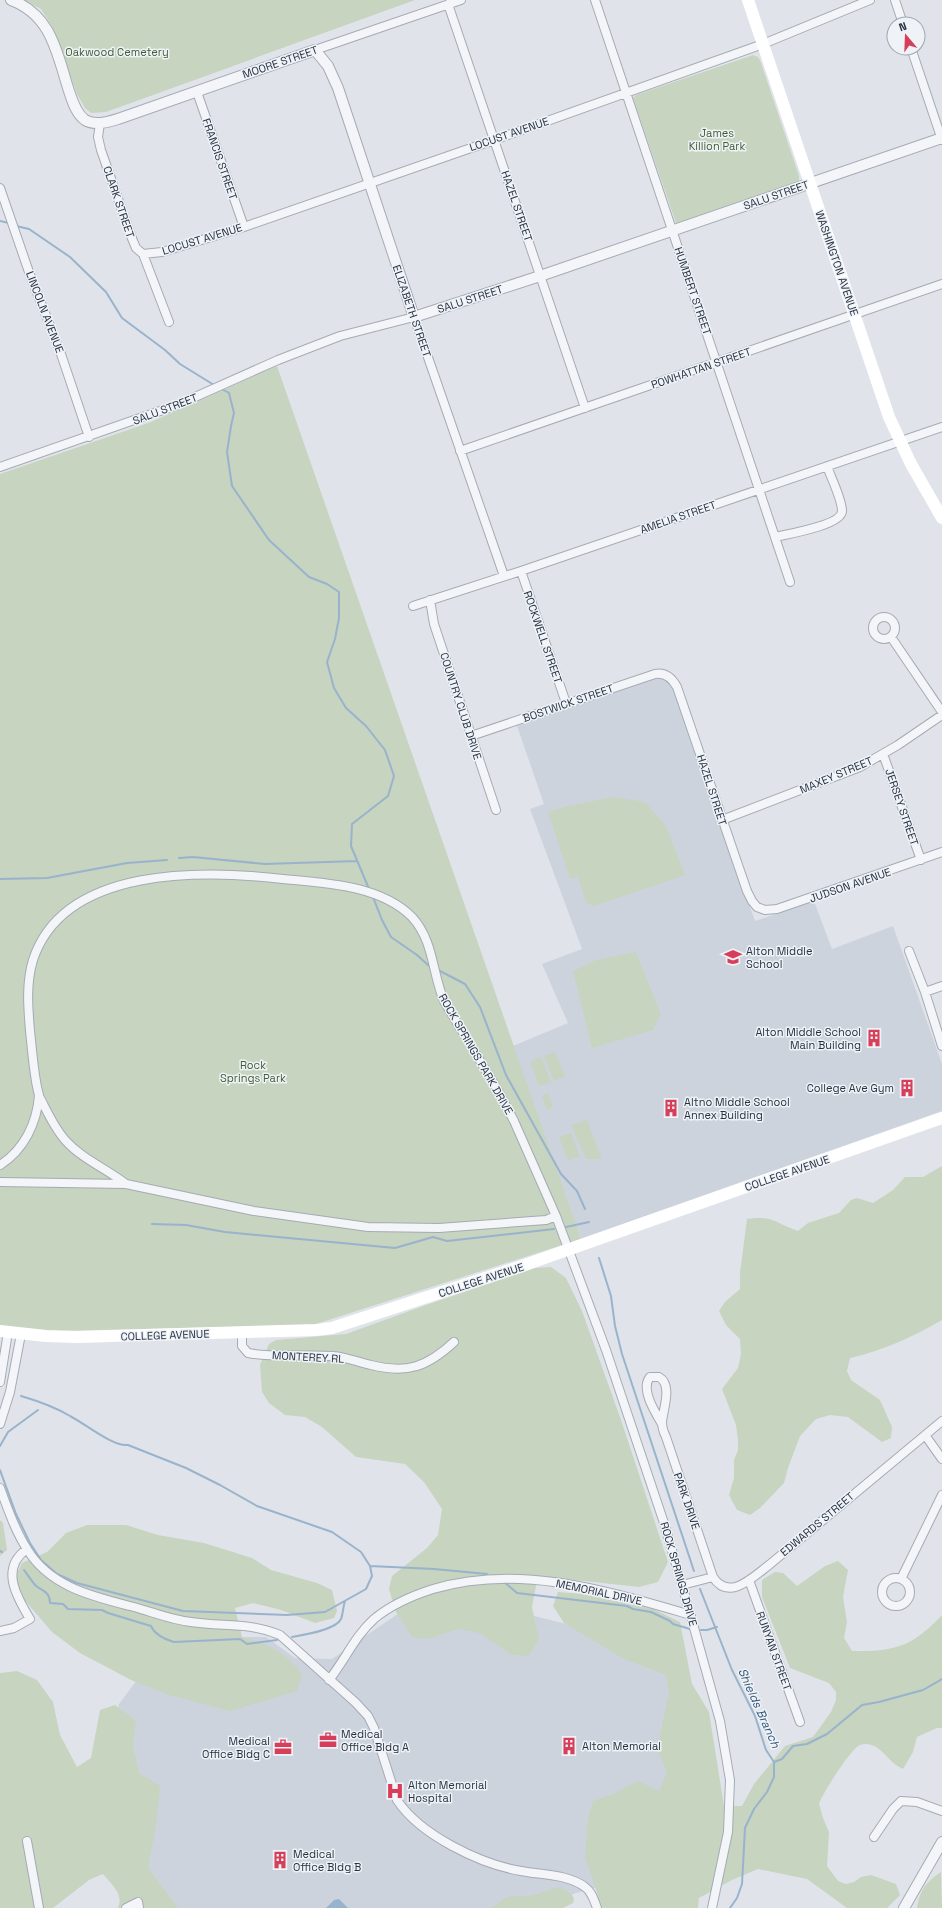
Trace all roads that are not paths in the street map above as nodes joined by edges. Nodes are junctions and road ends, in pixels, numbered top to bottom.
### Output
1 (11, 0) edge
2 (461, 0) edge
3 (595, 0) edge
4 (748, 0) edge
5 (870, 0) edge
6 (895, 0) edge
7 (448, 4) junction
8 (900, 16) edge
9 (763, 44) junction
10 (315, 50) junction
11 (914, 56) edge
12 (197, 92) junction
13 (627, 93) junction
14 (100, 123) junction
15 (942, 138) edge
16 (494, 140) junction
17 (369, 183) junction
18 (810, 183) junction
19 (0, 188) edge
20 (244, 227) junction
21 (673, 230) junction
22 (143, 254) junction
23 (540, 276) junction
24 (942, 284) edge
25 (855, 315) junction
26 (414, 317) junction
27 (169, 322) dead end
28 (717, 363) junction
29 (585, 408) junction
30 (942, 427) edge
31 (89, 437) junction
32 (900, 442) junction
33 (460, 451) junction
34 (827, 466) junction
35 (0, 467) edge
36 (759, 489) junction
37 (942, 518) edge
38 (775, 537) junction
39 (521, 571) junction
40 (504, 576) junction
41 (790, 582) dead end
42 (430, 600) junction
43 (413, 606) dead end
44 (891, 637) dead end
45 (665, 675) joint
46 (566, 703) junction
47 (942, 714) edge
48 (471, 736) junction
49 (883, 754) junction
50 (496, 810) dead end
51 (722, 820) junction
52 (942, 852) edge
53 (921, 860) junction
54 (757, 907) joint
55 (909, 951) dead end
56 (942, 986) edge
57 (925, 992) junction
58 (942, 1046) edge
59 (39, 1095) junction
60 (942, 1118) edge
61 (0, 1165) edge
62 (0, 1182) edge
63 (126, 1184) junction
64 (556, 1216) junction
65 (568, 1250) junction
66 (4, 1332) edge
67 (242, 1332) junction
68 (21, 1334) junction
69 (454, 1342) dead end
70 (0, 1382) edge
71 (942, 1421) edge
72 (0, 1424) edge
73 (662, 1424) junction
74 (925, 1435) junction
75 (942, 1459) edge
76 (0, 1488) edge
77 (942, 1495) edge
78 (26, 1549) junction
79 (713, 1577) junction
80 (901, 1579) dead end
81 (748, 1580) junction
82 (682, 1585) junction
83 (691, 1615) junction
84 (0, 1632) edge
85 (330, 1680) junction
86 (800, 1722) dead end
87 (942, 1812) edge
88 (874, 1837) dead end
89 (27, 1840) dead end
90 (942, 1843) edge
91 (40, 1908) edge
92 (126, 1908) edge
93 (139, 1908) edge
94 (597, 1908) edge
95 (712, 1908) edge
96 (904, 1908) edge

1 - 14 street
2 - 7 street, MOORE STREET
3 - 13 street, HUMBERT STREET
4 - 9 main road, WASHINGTON AVENUE
5 - 9 street, LOCUST AVENUE
6 - 8 street
7 - 10 street, MOORE STREET
7 - 16 street, HAZEL STREET
9 - 13 street, LOCUST AVENUE
9 - 18 main road, WASHINGTON AVENUE
10 - 12 street, MOORE STREET
10 - 17 street, ELIZABETH STREET
11 - 15 street
12 - 14 street, MOORE STREET
12 - 20 street, FRANCIS STREET
13 - 16 street, LOCUST AVENUE
13 - 21 street, HUMBERT STREET
14 - 22 street, CLARK STREET
15 - 18 street, SALU STREET
16 - 17 street, LOCUST AVENUE
16 - 23 street, HAZEL STREET
17 - 20 street, LOCUST AVENUE
17 - 26 street, ELIZABETH STREET
18 - 21 street, SALU STREET
18 - 25 main road, WASHINGTON AVENUE
19 - 31 street, LINCOLN AVENUE
20 - 22 street, LOCUST AVENUE
21 - 23 street, SALU STREET
21 - 28 street, HUMBERT STREET
22 - 27 street, CLARK STREET
23 - 26 street, SALU STREET
23 - 29 street, HAZEL STREET
24 - 25 street, POWHATTAN STREET
25 - 28 street, POWHATTAN STREET
25 - 32 main road, WASHINGTON AVENUE
26 - 31 street, SALU STREET
26 - 33 street, ELIZABETH STREET
28 - 29 street, POWHATTAN STREET
28 - 36 street, HUMBERT STREET
29 - 33 street, POWHATTAN STREET
30 - 32 street, AMELIA STREET
31 - 35 street, SALU STREET
32 - 34 street, AMELIA STREET
32 - 37 main road, WASHINGTON AVENUE
33 - 40 street, ELIZABETH STREET
34 - 36 street, AMELIA STREET
34 - 38 street
36 - 38 street, HUMBERT STREET
36 - 39 street, AMELIA STREET
38 - 41 street, HUMBERT STREET
39 - 40 street, AMELIA STREET
39 - 46 street, ROCKWELL STREET
40 - 42 street, AMELIA STREET
42 - 43 street, AMELIA STREET
42 - 48 street, COUNTRY CLUB DRIVE
44 - 47 street
45 - 46 street, BOSTWICK STREET
45 - 51 street, HAZEL STREET
46 - 48 street, BOSTWICK STREET
47 - 49 street, MAXEY STREET
48 - 50 street, COUNTRY CLUB DRIVE
49 - 51 street, MAXEY STREET
49 - 53 street, JERSEY STREET
51 - 54 street, HAZEL STREET
52 - 53 street, JUDSON AVENUE
53 - 54 street, JUDSON AVENUE
55 - 57 street
56 - 57 street
57 - 58 street
59 - 61 street, ROCK SPRINGS PARK DRIVE
59 - 63 street, ROCK SPRINGS PARK DRIVE
59 - 64 street, ROCK SPRINGS PARK DRIVE
60 - 65 main road, COLLEGE AVENUE
62 - 63 street, ROCK SPRINGS PARK DRIVE
63 - 64 street, ROCK SPRINGS PARK DRIVE
64 - 65 street, ROCK SPRINGS PARK DRIVE
65 - 67 main road, COLLEGE AVENUE
65 - 82 street, ROCK SPRINGS DRIVE
66 - 68 main road, COLLEGE AVENUE
66 - 70 street
67 - 68 main road, COLLEGE AVENUE
67 - 69 street, MONTEREY RL
68 - 72 street
71 - 74 street, EDWARDS STREET
73 - 73 street, PARK DRIVE
73 - 79 street, PARK DRIVE
74 - 75 street
74 - 81 street, EDWARDS STREET
76 - 78 street
77 - 80 street
78 - 84 street
78 - 85 street
79 - 81 street, EDWARDS STREET
79 - 82 street
81 - 86 street, RUNYAN STREET
82 - 83 street, ROCK SPRINGS DRIVE
83 - 85 street, MEMORIAL DRIVE
83 - 95 street, ROCK SPRINGS DRIVE
85 - 94 street
87 - 88 street
89 - 91 street
90 - 96 street
92 - 93 street

